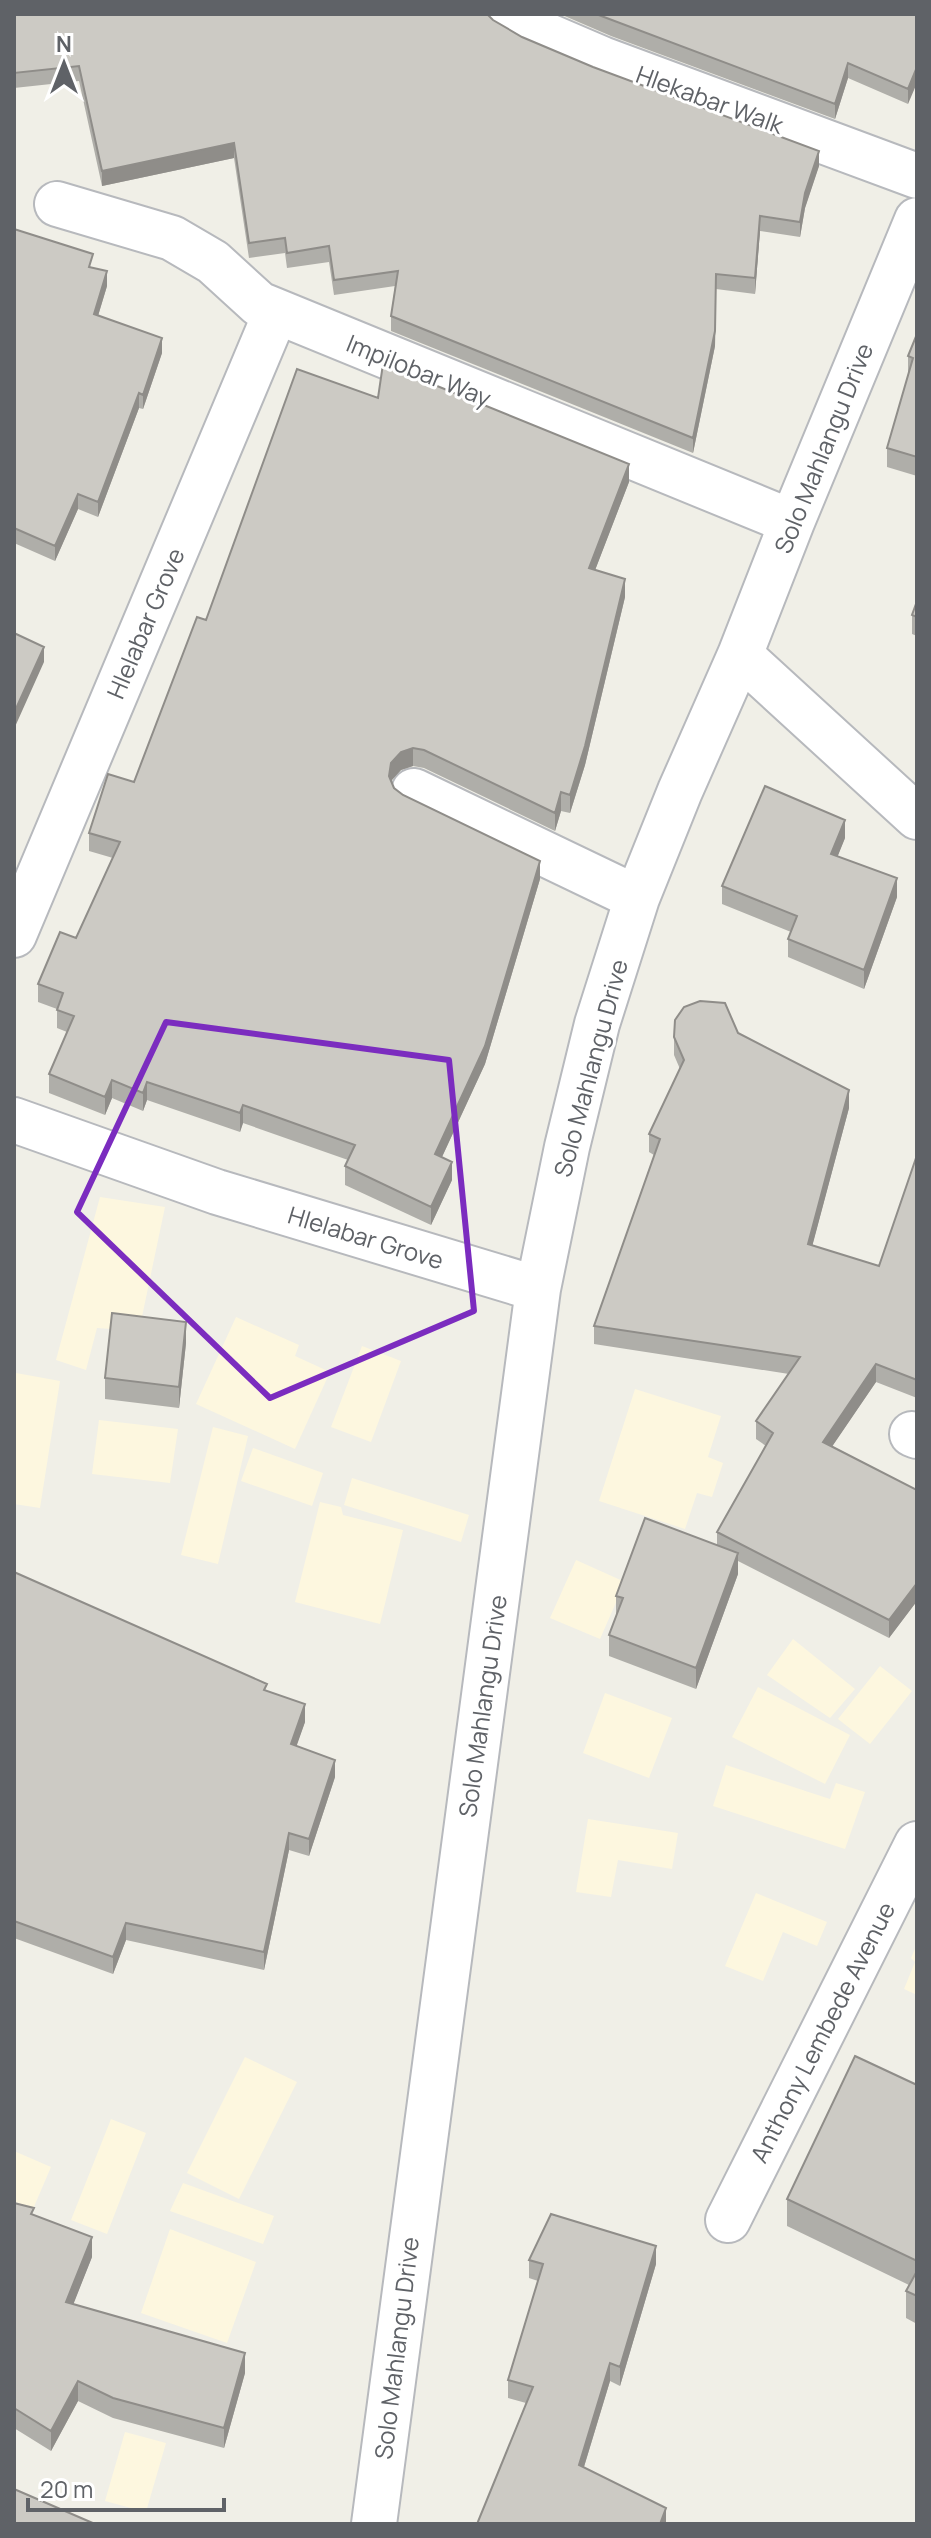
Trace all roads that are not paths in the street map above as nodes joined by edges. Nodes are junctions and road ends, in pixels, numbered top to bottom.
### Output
1 (506, 14) edge
2 (917, 176) edge
3 (57, 204) dead end
4 (917, 220) edge
5 (276, 312) junction
6 (792, 522) junction
7 (740, 655) junction
8 (414, 791) dead end
9 (917, 817) edge
10 (637, 898) junction
11 (14, 935) edge
12 (14, 1120) edge
13 (538, 1289) junction
14 (917, 1844) edge
15 (728, 2220) dead end
16 (374, 2524) edge

1 - 2 street, Hlekabar Walk
3 - 5 street, Impilobar Way
4 - 6 street, Solo Mahlangu Drive
5 - 6 street, Impilobar Way
5 - 11 street, Hlelabar Grove
6 - 7 street, Solo Mahlangu Drive
7 - 9 street
7 - 10 street, Solo Mahlangu Drive
8 - 10 street
10 - 13 street, Solo Mahlangu Drive
12 - 13 street, Hlelabar Grove
13 - 16 street, Solo Mahlangu Drive
14 - 15 street, Anthony Lembede Avenue

